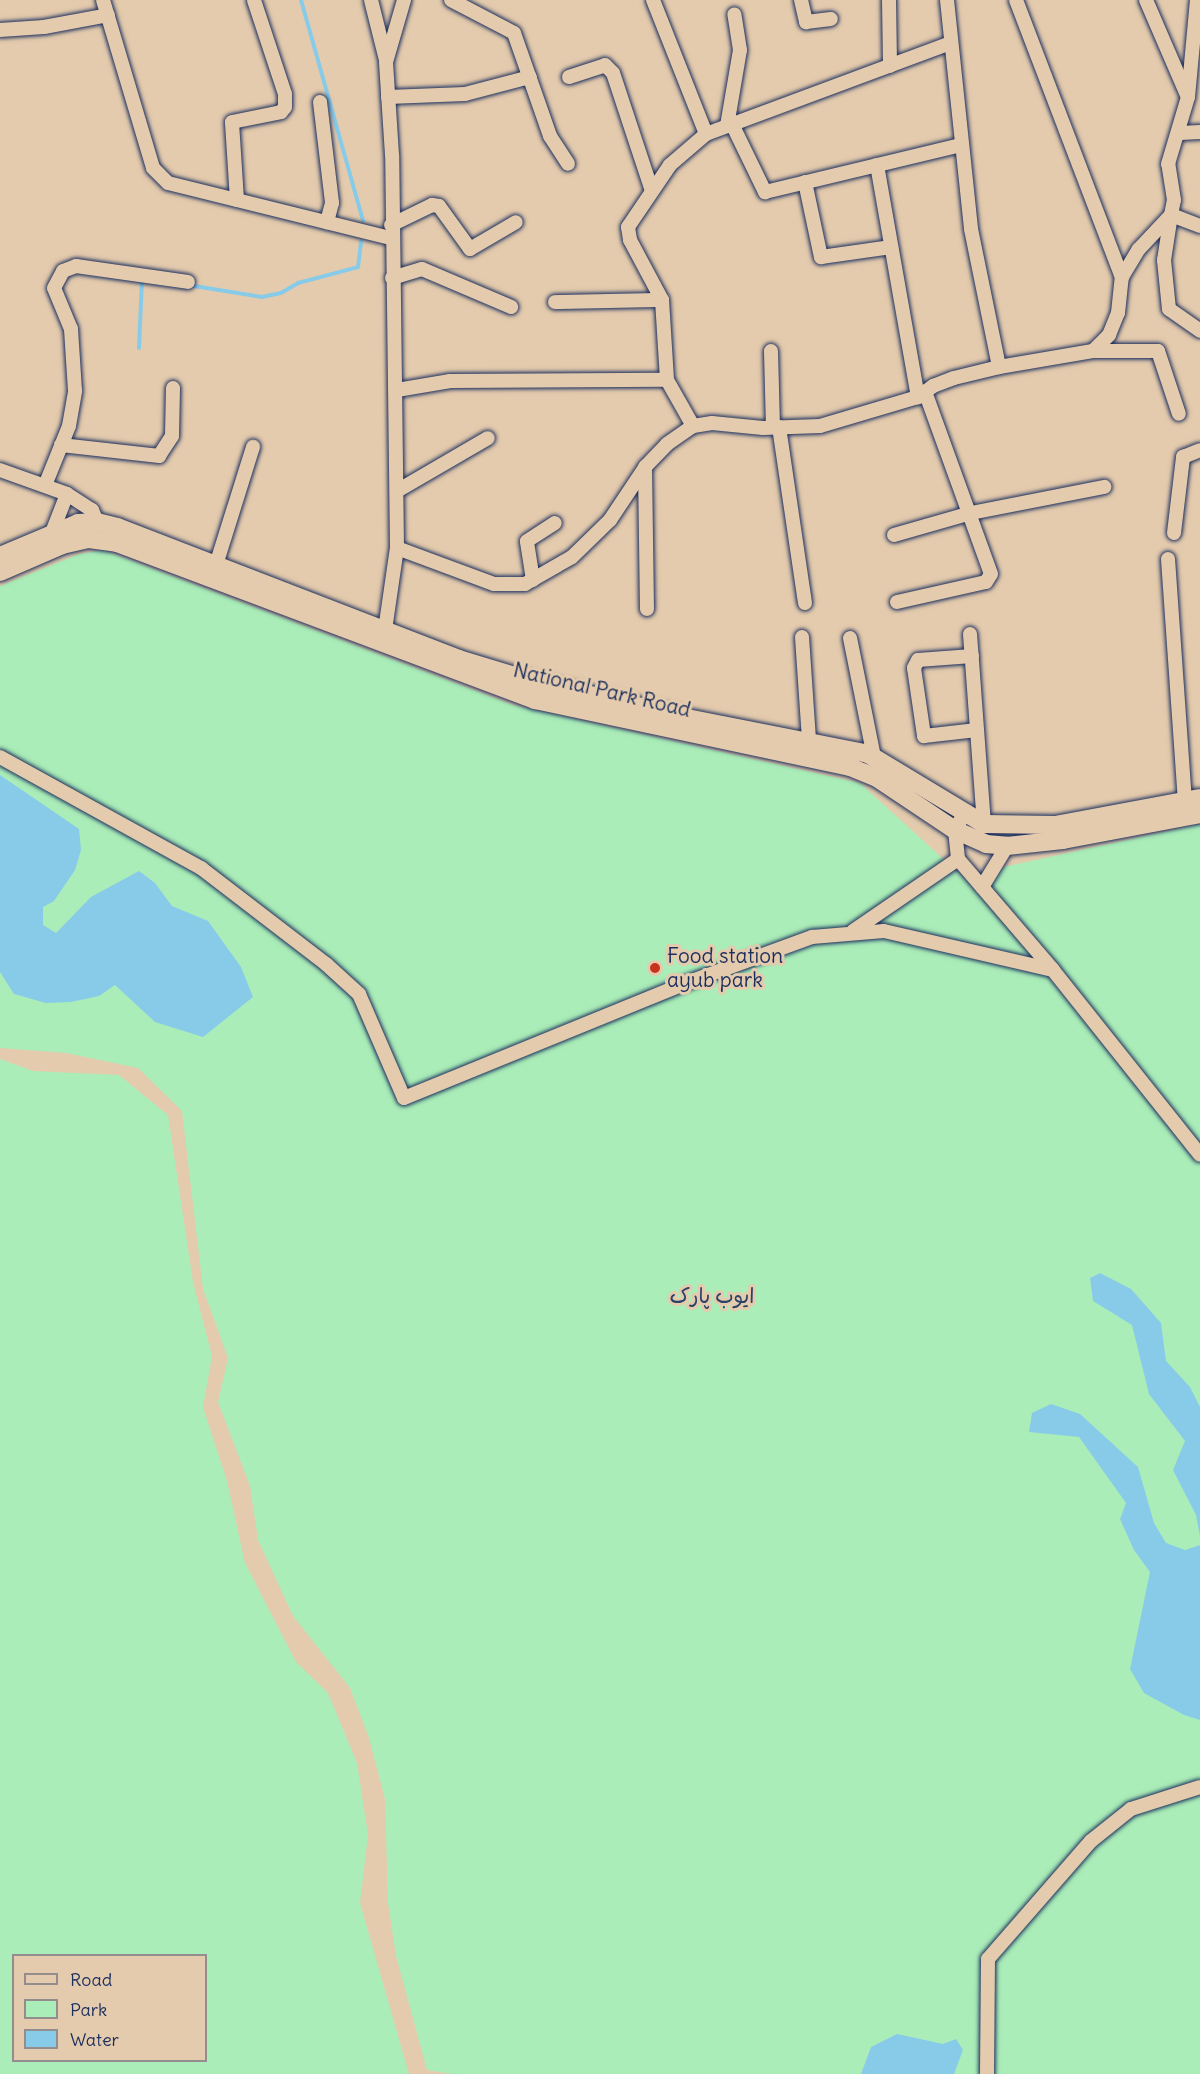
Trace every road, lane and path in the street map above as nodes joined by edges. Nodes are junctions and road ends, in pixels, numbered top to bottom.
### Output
1 (103, 0) edge
2 (254, 0) edge
3 (370, 0) edge
4 (404, 0) edge
5 (451, 0) edge
6 (653, 0) edge
7 (801, 0) edge
8 (889, 0) edge
9 (947, 0) edge
10 (1016, 0) edge
11 (1146, 0) edge
12 (1197, 0) edge
13 (734, 14) dead end
14 (108, 15) junction
15 (831, 19) dead end
16 (0, 30) edge
17 (951, 44) junction
18 (1196, 51) edge
19 (386, 62) junction
20 (890, 66) junction
21 (530, 77) junction
22 (569, 78) dead end
23 (388, 97) junction
24 (1188, 97) junction
25 (320, 102) dead end
26 (730, 125) junction
27 (1200, 132) edge
28 (1180, 133) junction
29 (706, 134) junction
30 (961, 146) junction
31 (568, 164) dead end
32 (877, 165) junction
33 (805, 182) junction
34 (652, 191) junction
35 (237, 200) junction
36 (1171, 215) junction
37 (327, 222) junction
38 (516, 222) dead end
39 (1200, 226) edge
40 (390, 232) junction
41 (891, 247) junction
42 (1122, 277) junction
43 (392, 278) junction
44 (188, 282) dead end
45 (662, 300) junction
46 (555, 302) dead end
47 (511, 307) dead end
48 (1200, 332) edge
49 (771, 351) dead end
50 (1093, 351) junction
51 (999, 367) junction
52 (667, 380) junction
53 (173, 388) dead end
54 (397, 390) junction
55 (921, 395) junction
56 (1179, 414) dead end
57 (693, 426) junction
58 (776, 427) junction
59 (488, 438) dead end
60 (61, 445) junction
61 (253, 447) dead end
62 (1200, 450) edge
63 (645, 467) junction
64 (0, 470) edge
65 (46, 483) junction
66 (1104, 488) dead end
67 (397, 491) junction
68 (67, 494) junction
69 (971, 513) junction
70 (97, 522) junction
71 (555, 523) dead end
72 (1174, 533) dead end
73 (51, 535) junction
74 (894, 535) dead end
75 (397, 548) junction
76 (0, 556) edge
77 (1168, 559) dead end
78 (216, 565) junction
79 (0, 572) edge
80 (533, 580) junction
81 (239, 582) junction
82 (897, 602) dead end
83 (805, 603) dead end
84 (647, 609) dead end
85 (385, 630) junction
86 (970, 634) dead end
87 (802, 637) dead end
88 (849, 638) dead end
89 (972, 656) junction
90 (557, 696) junction
91 (977, 730) junction
92 (809, 740) junction
93 (0, 757) edge
94 (874, 757) junction
95 (1192, 799) edge
96 (963, 814) junction
97 (1200, 814) edge
98 (984, 824) junction
99 (955, 830) junction
100 (1007, 846) junction
101 (958, 859) junction
102 (982, 887) junction
103 (853, 932) junction
104 (1033, 946) junction
105 (1026, 962) junction
106 (1053, 970) junction
107 (1200, 1155) edge
108 (1200, 1787) edge
109 (987, 2074) edge

1 - 14 street
2 - 35 street
3 - 19 street
4 - 19 street
5 - 21 street
6 - 29 street
7 - 15 street
8 - 20 street
9 - 17 street
10 - 42 street
11 - 24 street
12 - 18 street
13 - 26 street
14 - 16 street
14 - 35 street
17 - 20 street
17 - 30 street
18 - 24 street
19 - 23 street
20 - 26 street
21 - 23 street
21 - 31 street
22 - 34 street
23 - 40 street
24 - 28 street
25 - 37 street
26 - 29 street
26 - 33 street
27 - 28 street
28 - 36 street
29 - 34 street
30 - 32 street
30 - 51 street
32 - 33 street
32 - 41 street
33 - 41 street
34 - 45 street
35 - 37 street
36 - 39 street
36 - 42 street
36 - 48 street
37 - 40 street
38 - 40 street
40 - 43 street
41 - 55 street
42 - 50 street
43 - 47 street
43 - 54 street
44 - 60 street
45 - 46 street
45 - 52 street
49 - 58 street
50 - 51 street
50 - 56 street
51 - 55 street
52 - 54 street
52 - 57 street
53 - 60 street
54 - 67 street
55 - 58 street
55 - 69 street
57 - 58 street
57 - 63 street
58 - 83 street
59 - 67 street
60 - 65 street
61 - 78 street
62 - 72 street
63 - 80 street
63 - 84 street
64 - 65 street
65 - 68 street
66 - 69 street
67 - 75 street
68 - 70 street
68 - 73 street
69 - 74 street
69 - 82 street
70 - 73 main road
70 - 78 main road, National Park Road
71 - 80 street
73 - 76 main road
75 - 80 street
75 - 85 street
77 - 95 street
78 - 81 main road, National Park Road
79 - 81 main road, National Park Road
81 - 85 main road, National Park Road
81 - 90 main road, National Park Road
85 - 90 main road, National Park Road
86 - 89 street
87 - 92 street
88 - 94 street
89 - 91 street
89 - 91 street
90 - 92 main road, National Park Road
90 - 99 main road, National Park Road
91 - 98 street
92 - 94 main road, National Park Road
93 - 103 street
94 - 96 main road, National Park Road
95 - 98 main road, National Park Road
96 - 98 main road, National Park Road
96 - 99 street
97 - 100 main road, National Park Road
99 - 100 main road, National Park Road
99 - 101 street
100 - 102 street
101 - 102 street
101 - 103 street
102 - 104 street
103 - 105 street
104 - 105 street
104 - 106 street
105 - 106 street
106 - 107 street
108 - 109 street

